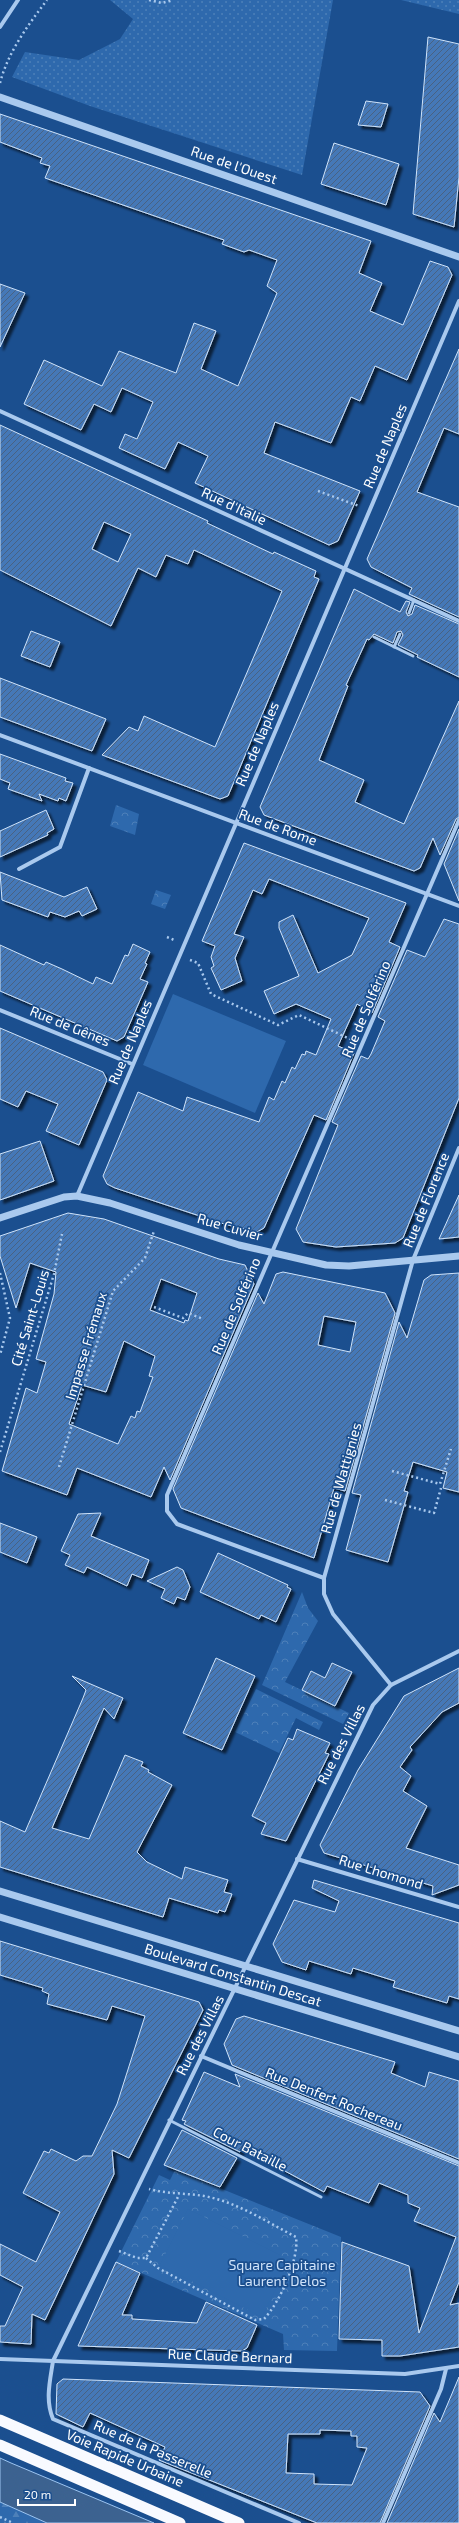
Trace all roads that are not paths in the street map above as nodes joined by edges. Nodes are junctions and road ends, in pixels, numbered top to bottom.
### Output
1 (18, 0) edge
2 (0, 27) edge
3 (0, 97) edge
4 (459, 257) edge
5 (459, 301) edge
6 (0, 410) edge
7 (344, 568) junction
8 (414, 600) junction
9 (409, 613) dead end
10 (459, 621) edge
11 (400, 634) dead end
12 (374, 637) dead end
13 (394, 647) junction
14 (413, 656) dead end
15 (0, 735) edge
16 (89, 768) junction
17 (459, 820) edge
18 (235, 823) junction
19 (19, 869) dead end
20 (427, 894) junction
21 (459, 906) edge
22 (0, 1010) edge
23 (132, 1064) junction
24 (459, 1148) edge
25 (77, 1196) junction
26 (0, 1218) edge
27 (272, 1252) junction
28 (459, 1256) edge
29 (413, 1260) junction
30 (324, 1578) junction
31 (459, 1651) edge
32 (391, 1685) junction
33 (297, 1858) junction
34 (0, 1891) edge
35 (459, 1907) edge
36 (0, 1917) edge
37 (245, 1966) junction
38 (235, 1989) junction
39 (459, 2031) edge
40 (201, 2056) junction
41 (459, 2057) edge
42 (169, 2120) junction
43 (459, 2163) edge
44 (321, 2197) dead end
45 (0, 2359) edge
46 (53, 2361) junction
47 (459, 2366) edge
48 (446, 2369) junction
49 (0, 2420) edge
50 (0, 2445) edge
51 (180, 2523) edge
52 (239, 2523) edge
53 (299, 2523) edge
54 (383, 2523) edge

1 - 2 street
3 - 4 street, Rue de l'Ouest
5 - 7 street, Rue de Naples
6 - 7 street, Rue d'Italie
7 - 8 street, Rue d'Italie
7 - 18 street, Rue de Naples
8 - 9 lane
8 - 10 street, Rue d'Italie
11 - 13 lane
12 - 13 lane
13 - 14 lane
15 - 16 street, Rue de Rome
16 - 18 street, Rue de Rome
16 - 19 street
17 - 20 street, Rue de Solférino
18 - 20 street, Rue de Rome
18 - 23 street, Rue de Naples
20 - 21 street, Rue de Rome
20 - 27 street, Rue de Solférino
22 - 23 street, Rue de Gênes
23 - 25 street, Rue de Naples
24 - 29 street, Rue de Florence
25 - 26 street, Rue Cuvier
25 - 27 street, Rue Cuvier
27 - 29 street, Rue Cuvier
27 - 30 street, Rue de Solférino
28 - 29 street, Rue Cuvier
29 - 30 street, Rue de Wattignies
30 - 32 street, Rue de Wattignies
31 - 32 street, Rue des Villas
32 - 33 street, Rue des Villas
33 - 35 street, Rue Lhomond
33 - 37 street, Rue des Villas
34 - 37 street, Boulevard Constantin Descat
36 - 38 street, Boulevard Constantin Descat
37 - 38 street, Rue des Villas
37 - 39 street, Boulevard Constantin Descat
38 - 40 street, Rue des Villas
38 - 41 street, Boulevard Constantin Descat
40 - 42 street, Rue des Villas
40 - 43 street, Rue Denfert Rochereau
42 - 44 lane, Cour Bataille
42 - 46 street, Rue des Villas
45 - 46 street, Rue Claude Bernard
46 - 48 street, Rue Claude Bernard
46 - 53 street, Rue de la Passerelle
47 - 48 street, Rue Claude Bernard
48 - 54 street
49 - 52 highway, Voie Rapide Urbaine
50 - 51 highway

